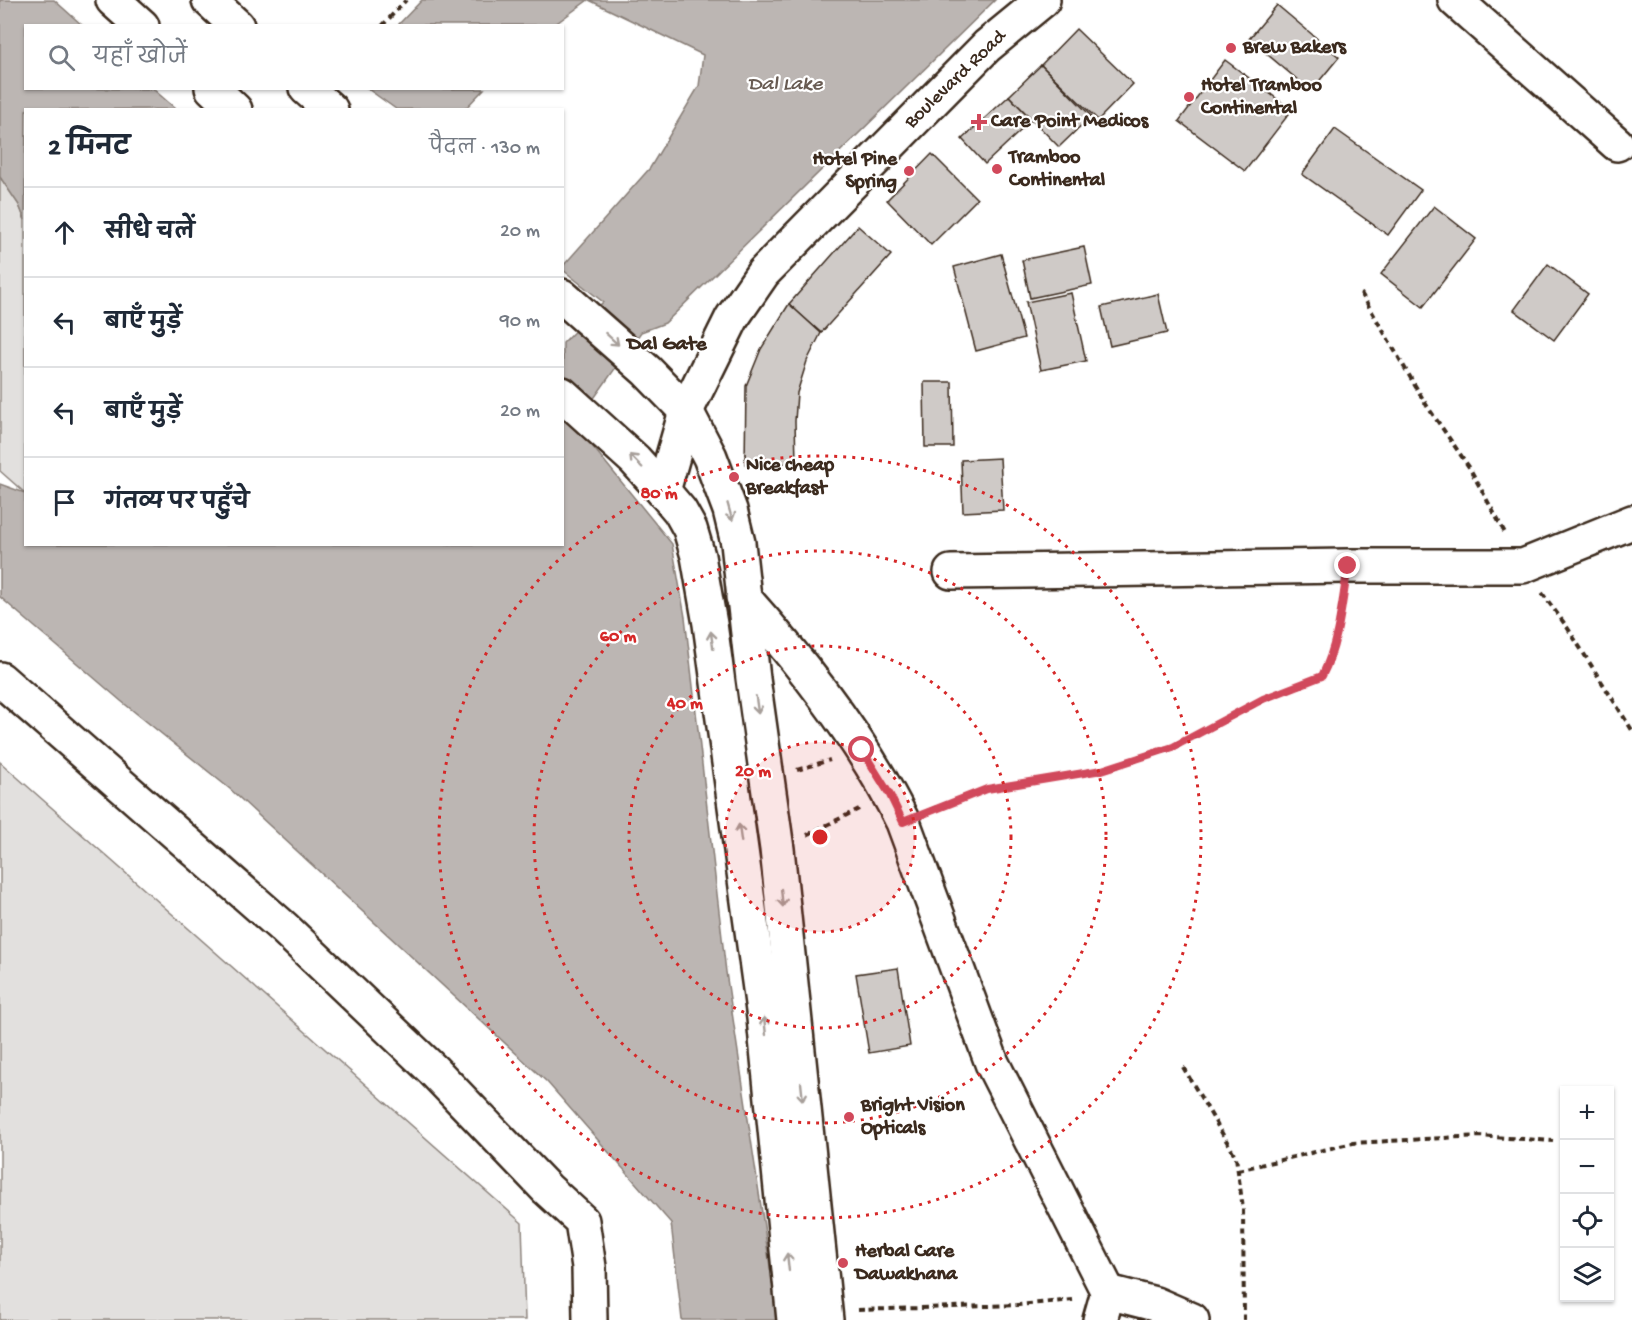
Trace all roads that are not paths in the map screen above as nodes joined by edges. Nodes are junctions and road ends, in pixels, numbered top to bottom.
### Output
1 (113, 0) edge
2 (209, 0) edge
3 (1043, 0) edge
4 (1455, 0) edge
5 (140, 24) edge
6 (235, 24) edge
7 (214, 90) edge
8 (308, 90) edge
9 (233, 108) edge
10 (329, 108) edge
11 (1617, 144) dead end
12 (570, 302) edge
13 (564, 396) edge
14 (686, 411) junction
15 (663, 491) junction
16 (1632, 522) edge
17 (951, 572) dead end
18 (743, 597) junction
19 (0, 679) edge
20 (1104, 1306) edge
21 (815, 1317) edge
22 (590, 1320) edge
23 (1192, 1320) edge

1 - 5 main road
2 - 6 main road
3 - 14 main road, Boulevard Road
4 - 11 main road
7 - 9 main road
8 - 10 main road
12 -> 14 main road
15 -> 13 main road
14 - 15 main road, Boulevard Road
14 -> 18 main road
21 -> 15 main road
16 - 17 main road
18 - 20 main road
18 -> 21 main road
19 - 22 main road
20 - 23 main road

